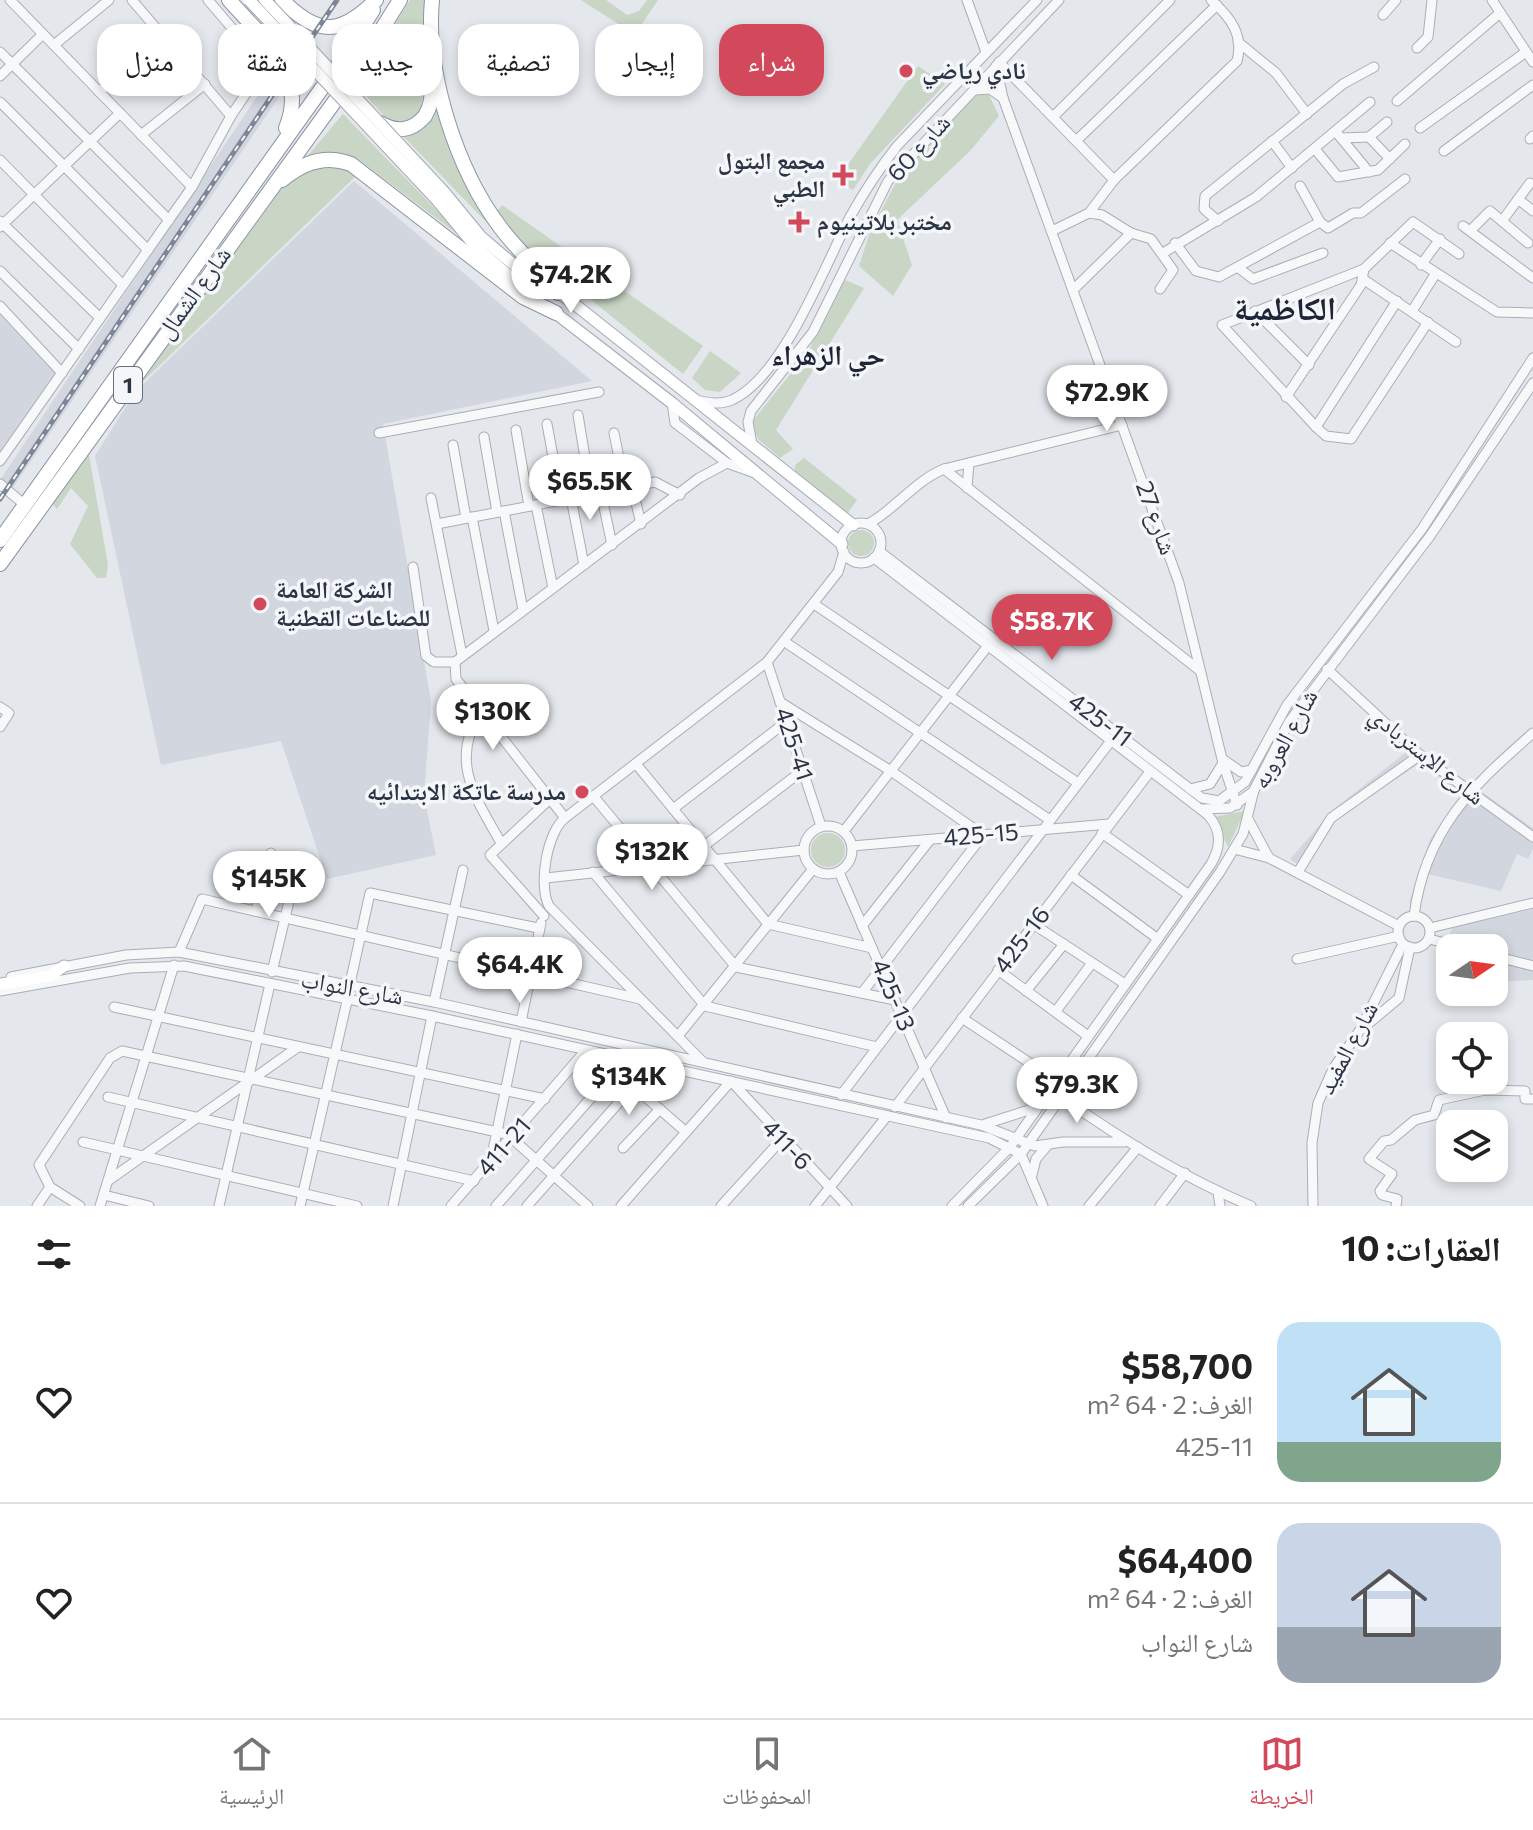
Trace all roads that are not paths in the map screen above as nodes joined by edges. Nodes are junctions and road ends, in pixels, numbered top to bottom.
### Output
1 (109, 0) edge
2 (132, 0) edge
3 (208, 0) edge
4 (229, 0) edge
5 (249, 0) edge
6 (265, 0) edge
7 (282, 0) edge
8 (378, 0) edge
9 (400, 0) edge
10 (432, 0) edge
11 (967, 0) edge
12 (1037, 0) edge
13 (1059, 0) edge
14 (1170, 0) edge
15 (1396, 0) edge
16 (1432, 0) edge
17 (1492, 0) edge
18 (17, 2) edge
19 (1214, 3) edge
20 (1500, 13) junction
21 (1383, 15) dead end
22 (153, 24) edge
23 (363, 24) edge
24 (385, 24) edge
25 (43, 34) junction
26 (1238, 42) junction
27 (54, 45) junction
28 (1417, 48) dead end
29 (0, 52) edge
30 (986, 52) junction
31 (1526, 52) junction
32 (1533, 62) edge
33 (12, 64) junction
34 (997, 64) junction
35 (1374, 67) dead end
36 (0, 76) edge
37 (202, 81) edge
38 (205, 84) junction
39 (1533, 85) edge
40 (322, 88) dead end
41 (97, 90) edge
42 (973, 90) junction
43 (103, 96) edge
44 (430, 96) edge
45 (1003, 98) junction
46 (335, 101) dead end
47 (1397, 101) dead end
48 (0, 102) edge
49 (1370, 102) dead end
50 (120, 113) junction
51 (1307, 114) junction
52 (231, 116) junction
53 (1053, 117) junction
54 (1387, 122) dead end
55 (380, 123) junction
56 (1420, 128) dead end
57 (141, 135) junction
58 (1338, 135) junction
59 (1369, 137) junction
60 (90, 141) junction
61 (1076, 141) junction
62 (1272, 141) junction
63 (1405, 144) dead end
64 (278, 147) junction
65 (1315, 149) junction
66 (1444, 151) dead end
67 (1390, 159) junction
68 (0, 160) edge
69 (64, 166) junction
70 (1292, 168) junction
71 (1369, 172) junction
72 (1405, 179) dead end
73 (1114, 180) junction
74 (1530, 183) dead end
75 (1300, 186) dead end
76 (192, 187) junction
77 (34, 195) junction
78 (440, 196) junction
79 (1518, 199) junction
80 (257, 206) junction
81 (1533, 211) edge
82 (1089, 213) junction
83 (169, 220) junction
84 (1218, 221) junction
85 (1502, 221) junction
86 (1320, 222) junction
87 (1, 224) edge
88 (1052, 231) junction
89 (1131, 233) junction
90 (839, 239) junction
91 (1440, 239) junction
92 (1175, 243) junction
93 (1390, 243) junction
94 (1528, 243) dead end
95 (148, 250) junction
96 (853, 251) junction
97 (1163, 253) junction
98 (1323, 253) dead end
99 (1459, 254) dead end
100 (1421, 265) junction
101 (826, 267) junction
102 (1240, 269) junction
103 (0, 271) edge
104 (1436, 273) junction
105 (1364, 274) junction
106 (842, 275) junction
107 (1533, 278) edge
108 (123, 285) junction
109 (1160, 289) dead end
110 (1073, 290) junction
111 (558, 293) junction
112 (1397, 301) junction
113 (0, 306) edge
114 (552, 310) junction
115 (1255, 311) junction
116 (1412, 311) junction
117 (1533, 313) edge
118 (100, 318) junction
119 (1428, 322) junction
120 (1456, 342) dead end
121 (79, 349) junction
122 (1533, 358) edge
123 (1309, 365) junction
124 (62, 373) junction
125 (670, 380) junction
126 (1533, 383) edge
127 (683, 389) junction
128 (599, 392) dead end
129 (661, 394) junction
130 (1286, 397) junction
131 (696, 400) junction
132 (672, 403) junction
133 (578, 415) dead end
134 (547, 424) dead end
135 (1122, 425) junction
136 (1316, 427) junction
137 (516, 430) dead end
138 (379, 433) dead end
139 (614, 433) dead end
140 (484, 437) dead end
141 (752, 444) junction
142 (453, 445) dead end
143 (710, 451) junction
144 (0, 461) edge
145 (727, 463) junction
146 (775, 463) junction
147 (969, 463) junction
148 (944, 469) junction
149 (762, 476) junction
150 (699, 478) junction
151 (793, 478) junction
152 (0, 484) edge
153 (628, 487) junction
154 (967, 488) junction
155 (781, 491) junction
156 (596, 493) junction
157 (680, 495) junction
158 (431, 498) dead end
159 (566, 499) junction
160 (895, 504) junction
161 (25, 505) junction
162 (533, 505) junction
163 (501, 512) junction
164 (469, 518) junction
165 (437, 524) junction
166 (641, 524) junction
167 (868, 524) junction
168 (853, 525) junction
169 (881, 539) junction
170 (0, 540) edge
171 (612, 545) junction
172 (843, 548) junction
173 (873, 557) junction
174 (0, 564) edge
175 (584, 565) junction
176 (413, 567) dead end
177 (838, 572) junction
178 (553, 588) junction
179 (814, 604) junction
180 (523, 610) junction
181 (494, 631) junction
182 (785, 642) junction
183 (987, 647) junction
184 (458, 658) junction
185 (767, 662) junction
186 (1327, 669) junction
187 (1200, 671) junction
188 (948, 696) junction
189 (780, 702) junction
190 (0, 707) edge
191 (481, 712) junction
192 (786, 722) junction
193 (0, 727) edge
194 (1533, 733) edge
195 (919, 734) junction
196 (1110, 742) junction
197 (1420, 755) junction
198 (1222, 760) junction
199 (636, 764) junction
200 (803, 770) junction
201 (891, 771) junction
202 (1149, 773) junction
203 (1250, 773) junction
204 (1078, 783) junction
205 (1256, 787) junction
206 (1190, 789) junction
207 (1236, 791) junction
208 (1471, 793) junction
209 (552, 797) junction
210 (594, 797) junction
211 (1204, 804) junction
212 (1237, 805) junction
213 (673, 809) junction
214 (565, 818) junction
215 (1248, 819) junction
216 (1050, 820) junction
217 (1109, 824) junction
218 (821, 826) junction
219 (1042, 830) junction
220 (844, 831) junction
221 (1102, 833) junction
222 (983, 835) junction
223 (1533, 837) edge
224 (930, 840) junction
225 (501, 843) junction
226 (704, 846) junction
227 (852, 846) junction
228 (1234, 849) junction
229 (804, 850) junction
230 (271, 853) dead end
231 (1269, 858) junction
232 (716, 859) junction
233 (693, 862) junction
234 (652, 866) junction
235 (813, 869) junction
236 (463, 870) dead end
237 (296, 872) dead end
238 (593, 872) junction
239 (839, 872) junction
240 (1298, 872) junction
241 (1071, 875) junction
242 (546, 878) junction
243 (1189, 895) junction
244 (1533, 903) edge
245 (549, 906) junction
246 (455, 908) junction
247 (256, 911) junction
248 (544, 916) junction
249 (1414, 916) junction
250 (286, 918) junction
251 (768, 924) junction
252 (1033, 924) junction
253 (862, 926) junction
254 (538, 928) junction
255 (1430, 928) junction
256 (360, 935) junction
257 (1403, 938) junction
258 (1158, 939) junction
259 (1429, 939) junction
260 (1436, 941) edge
261 (1064, 944) junction
262 (872, 948) junction
263 (151, 952) junction
264 (179, 952) junction
265 (445, 956) junction
266 (1297, 959) dead end
267 (1508, 960) edge
268 (1092, 963) junction
269 (174, 965) junction
270 (64, 966) joint
271 (152, 966) junction
272 (1533, 966) edge
273 (736, 967) junction
274 (881, 968) junction
275 (998, 970) junction
276 (272, 972) junction
277 (530, 972) junction
278 (0, 980) edge
279 (270, 984) junction
280 (1125, 984) junction
281 (349, 988) junction
282 (0, 991) edge
283 (1026, 991) junction
284 (862, 993) junction
285 (640, 999) junction
286 (895, 1000) junction
287 (347, 1001) junction
288 (434, 1002) junction
289 (705, 1006) junction
290 (114, 1007) dead end
291 (1056, 1011) junction
292 (432, 1016) junction
293 (901, 1016) junction
294 (159, 1017) junction
295 (962, 1018) junction
296 (521, 1022) junction
297 (1360, 1030) junction
298 (517, 1034) junction
299 (678, 1036) junction
300 (1088, 1036) junction
301 (257, 1038) junction
302 (298, 1047) junction
303 (877, 1047) junction
304 (586, 1050) junction
305 (147, 1055) junction
306 (335, 1055) junction
307 (626, 1058) junction
308 (653, 1064) junction
309 (705, 1064) junction
310 (924, 1068) junction
311 (420, 1073) junction
312 (248, 1080) junction
313 (731, 1081) junction
314 (1057, 1081) junction
315 (633, 1086) junction
316 (505, 1091) junction
317 (326, 1094) junction
318 (841, 1095) junction
319 (108, 1097) dead end
320 (1063, 1098) dead end
321 (545, 1099) junction
322 (1533, 1099) edge
323 (133, 1103) junction
324 (1039, 1106) junction
325 (895, 1107) junction
326 (660, 1109) junction
327 (412, 1112) junction
328 (887, 1116) junction
329 (199, 1118) junction
330 (946, 1118) junction
331 (981, 1125) junction
332 (237, 1127) junction
333 (497, 1131) junction
334 (686, 1132) junction
335 (512, 1137) junction
336 (1016, 1138) junction
337 (782, 1139) junction
338 (83, 1142) dead end
339 (1124, 1142) junction
340 (314, 1144) junction
341 (1049, 1145) junction
342 (1010, 1147) junction
343 (1138, 1147) junction
344 (623, 1148) dead end
345 (1024, 1149) junction
346 (118, 1150) junction
347 (145, 1156) junction
348 (537, 1160) junction
349 (491, 1161) junction
350 (402, 1164) junction
351 (1185, 1173) junction
352 (226, 1175) junction
353 (554, 1175) junction
354 (109, 1180) junction
355 (474, 1181) junction
356 (1033, 1183) junction
357 (50, 1187) junction
358 (830, 1189) junction
359 (1218, 1192) junction
360 (303, 1193) junction
361 (104, 1195) junction
362 (37, 1206) edge
363 (80, 1206) edge
364 (100, 1206) edge
365 (149, 1206) edge
366 (219, 1206) edge
367 (300, 1206) edge
368 (357, 1206) edge
369 (393, 1206) edge
370 (451, 1206) edge
371 (496, 1206) edge
372 (527, 1206) edge
373 (588, 1206) edge
374 (621, 1206) edge
375 (721, 1206) edge
376 (815, 1206) edge
377 (847, 1206) edge
378 (952, 1206) edge
379 (968, 1206) edge
380 (1043, 1206) edge
381 (1089, 1206) edge
382 (1160, 1206) edge
383 (1220, 1206) edge
384 (1251, 1206) edge
385 (1313, 1206) edge
386 (1396, 1206) edge

1 - 27 street
2 - 22 street
3 - 52 street
4 - 64 highway
5 - 78 main road, bridge
6 - 55 main road, bridge
7 - 8 highway
8 - 23 highway
9 - 24 highway
10 - 111 highway
11 - 30 street
12 - 30 street, شارع 60
13 - 34 street, شارع 60
14 - 53 street
15 - 21 street
16 - 28 street
17 - 20 street
18 - 25 street
19 - 26 street
19 - 61 street
20 - 31 street
20 - 47 street
25 - 27 street
25 - 33 street
26 - 51 street
26 - 73 street
27 - 41 street
29 - 33 street
30 - 90 street, شارع 60
31 - 32 street
31 - 56 street
33 - 36 street
33 - 60 street
34 - 42 street, شارع 60
34 - 45 street, شارع 27
34 - 53 street
35 - 51 street
37 - 38 street
38 - 52 street
38 - 57 street
39 - 66 street
40 - 64 highway, شارع الشمال / 1
42 - 45 street
42 - 96 street, شارع 60
43 - 50 street
44 - 55 highway
45 - 88 street, شارع 27
46 - 80 highway, شارع الشمال / 1
48 - 69 street
49 - 58 street
50 - 57 street
50 - 60 street
51 - 62 street
52 - 76 street
53 - 61 street
54 - 59 street
55 - 78 main road, bridge
57 - 76 street
58 - 59 street
58 - 65 street
58 - 71 street
59 - 67 street
60 - 69 street
60 - 83 street
61 - 73 street
62 - 70 street
62 - 84 street
63 - 67 street
64 - 161 highway, شارع الشمال / 1
65 - 70 street
65 - 71 street
67 - 71 street
68 - 77 street
69 - 77 street
69 - 95 street
70 - 84 street
72 - 86 street
73 - 82 street
74 - 79 street
75 - 86 street
76 - 83 street
77 - 87 street
77 - 108 street
78 - 111 main road
78 - 114 main road
79 - 81 street
79 - 85 street
80 - 114 highway
80 - 174 highway, شارع الشمال / 1
82 - 88 street
82 - 89 street
83 - 95 street
84 - 92 street
85 - 94 street
85 - 107 street
86 - 102 street
87 - 118 street
88 - 110 street, شارع 27
89 - 97 street
89 - 110 street
90 - 96 street
90 - 101 street, شارع 60
91 - 93 street
91 - 99 street
91 - 100 street
92 - 97 street
92 - 102 street
93 - 100 street
93 - 105 street
95 - 108 street
96 - 106 street, شارع 60
97 - 109 street
98 - 102 street
100 - 104 street
101 - 106 street
101 - 131 street, شارع 60
103 - 121 street
104 - 116 street
104 - 117 street
105 - 112 street
105 - 115 street
105 - 123 street
106 - 141 street, شارع 60
108 - 118 street
110 - 135 street, شارع 27
111 - 114 main road
111 - 125 main road
112 - 116 street
112 - 136 street
113 - 124 street
114 - 129 main road
115 - 123 street
115 - 130 street
116 - 119 street
118 - 121 street
119 - 120 street
119 - 136 street
121 - 124 street
122 - 203 street, شارع العروبه
123 - 130 street
124 - 144 street
125 - 127 main road
125 - 129 main road
126 - 186 street, شارع العروبه
127 - 131 main road
127 - 132 main road
128 - 138 street
129 - 132 main road
130 - 136 street
131 - 141 main road
132 - 143 street
132 - 149 main road
133 - 156 street
134 - 159 street
135 - 147 street
135 - 187 street, شارع 27
137 - 162 street
139 - 153 street
140 - 163 street
141 - 146 main road
142 - 164 street
143 - 145 street
143 - 150 street
145 - 149 street
145 - 150 street
146 - 149 main road
146 - 151 main road
147 - 148 street
147 - 154 street
148 - 154 street
148 - 160 street
149 - 155 main road
150 - 157 street
151 - 155 main road
151 - 168 main road
152 - 161 street
153 - 156 street
153 - 157 street
153 - 166 street
154 - 187 street
155 - 172 main road
156 - 159 street
156 - 171 street
157 - 166 street
158 - 165 street
159 - 162 street
159 - 175 street
160 - 167 street
160 - 169 street
161 - 170 highway, شارع الشمال / 1
162 - 163 street
162 - 178 street
163 - 164 street
163 - 180 street
164 - 165 street
164 - 181 street
165 - 184 street
166 - 171 street
167 - 168 street
167 - 169 street
168 - 172 street
169 - 173 street
171 - 175 street
172 - 173 street
172 - 177 street
173 - 177 street
173 - 183 street, 425-11
173 - 206 street, 425-11
175 - 178 street
176 - 184 street
177 - 179 street
178 - 180 street
179 - 182 street
179 - 188 street
180 - 181 street
181 - 184 street
182 - 185 street
182 - 195 street
183 - 188 street
183 - 196 street, 425-11
184 - 191 street
185 - 189 street, 425-41
185 - 199 street
186 - 197 street, شارع الإستربادي
186 - 205 street, شارع العروبه
187 - 198 street, شارع 27
188 - 195 street
188 - 204 street
189 - 192 street, 425-41
189 - 201 street
190 - 193 street
191 - 209 street
191 - 225 street
192 - 200 street, 425-41
192 - 213 street
194 - 208 street
195 - 201 street
195 - 216 street
196 - 202 street, 425-11
196 - 204 street
197 - 208 street, شارع الإستربادي
197 - 240 street
198 - 203 street
198 - 206 street
198 - 207 street, شارع 27
199 - 210 street
199 - 213 street
200 - 218 street, 425-41
200 - 226 street
201 - 220 street
201 - 222 street
202 - 211 street, 425-11
202 - 217 street, 425-16
203 - 205 street
203 - 207 street, شارع العروبه
204 - 216 street
205 - 207 street
205 - 212 street
205 - 215 street, شارع العروبه
206 - 211 street, 425-11
207 - 211 street, شارع العروبه
207 - 212 street, شارع 27
208 - 223 street, شارع الإستربادي
208 - 249 street
209 - 214 street
209 - 225 street
210 - 214 street
210 - 234 street
211 - 212 street
211 - 243 street, 425-11
213 - 226 street
214 - 242 street
215 - 228 street, شارع العروبه
215 - 231 street
216 - 219 street
217 - 219 street, 425-15
217 - 221 street, 425-16
218 - 220 street
218 - 229 street
219 - 222 street, 425-15
219 - 293 street
220 - 227 street
221 - 241 street, 425-16
221 - 243 street
222 - 224 street, 425-15
222 - 274 street
224 - 227 street, 425-15
224 - 253 street
225 - 248 street
226 - 232 street
226 - 233 street
227 - 239 street
228 - 231 street
228 - 345 street, شارع العروبه
229 - 232 street
229 - 235 street
230 - 247 street
231 - 240 street
232 - 233 street
232 - 251 street
233 - 234 street
234 - 238 street
234 - 273 street
235 - 239 street
235 - 251 street
236 - 246 street
237 - 250 street
238 - 242 street
238 - 289 street
239 - 253 street, 425-13
240 - 257 street
241 - 252 street, 425-16
241 - 258 street
242 - 245 street
243 - 258 street, 425-11
244 - 255 street
245 - 248 street
245 - 285 street
246 - 254 street
246 - 256 street
246 - 265 street
247 - 250 street
247 - 264 street
248 - 254 street
249 - 255 street
249 - 257 street
250 - 256 street
250 - 276 street
251 - 262 street
251 - 273 street
252 - 261 street
252 - 275 street, 425-16
253 - 262 street, 425-13
254 - 277 street
255 - 259 street
256 - 265 street
256 - 281 street
257 - 259 street
257 - 266 street
257 - 297 street, شارع المفيد
257 - 297 street
258 - 280 street, 425-11
259 - 260 street
261 - 268 street
261 - 283 street
262 - 274 street, 425-13
263 - 264 street, شارع النواب
263 - 270 street, شارع النواب
263 - 271 street
264 - 276 street, شارع النواب
265 - 277 street
265 - 288 street
267 - 272 street
268 - 280 street
268 - 291 street
269 - 271 street, شارع النواب
269 - 279 street, شارع النواب
269 - 294 street
270 - 278 main road
271 - 282 street, شارع النواب
273 - 284 street
273 - 289 street
274 - 284 street
274 - 286 street, 425-13
275 - 283 street
275 - 295 street, 425-16
276 - 281 street, شارع النواب
277 - 285 street
277 - 296 street
279 - 287 street, شارع النواب
279 - 301 street
280 - 300 street, 425-11
281 - 288 street, شارع النواب
283 - 291 street
284 - 286 street
285 - 299 street
286 - 293 street, 425-13
287 - 292 street, شارع النواب
287 - 306 street
288 - 296 street, شارع النواب
289 - 299 street
289 - 303 street
290 - 294 street
291 - 300 street
292 - 298 street, شارع النواب
292 - 311 street
293 - 303 street
293 - 310 street, 425-13
294 - 301 street
294 - 305 street
295 - 310 street, 425-16
295 - 314 street
296 - 309 street, شارع النواب
297 - 385 street, شارع المفيد
298 - 304 street, شارع النواب
298 - 316 street
299 - 309 street
300 - 314 street, 425-11
301 - 302 street
301 - 312 street
302 - 306 street
302 - 312 street
303 - 318 street
304 - 307 street, شارع النواب
304 - 321 street, 411-21
305 - 312 street
305 - 323 street
305 - 357 street
306 - 311 street
306 - 317 street
307 - 308 street, شارع النواب
307 - 348 street
308 - 313 street, شارع النواب
308 - 315 street
309 - 318 street, شارع النواب
310 - 325 street, 425-16
310 - 330 street, 425-13
311 - 316 street
311 - 327 street
312 - 317 street
312 - 329 street
312 - 332 street
313 - 328 street, شارع النواب
313 - 334 street
313 - 337 street, 411-6
314 - 324 street, 425-11
315 - 326 street
315 - 353 street
316 - 321 street
316 - 333 street
317 - 327 street
317 - 340 street
318 - 325 street, شارع النواب
319 - 323 street
320 - 339 street
321 - 335 street, 411-21
322 - 386 street
323 - 329 street
323 - 346 street
324 - 331 street
324 - 336 street, 425-11
325 - 330 street, شارع النواب
326 - 334 street
326 - 344 street
327 - 333 street
327 - 350 street
328 - 342 street, شارع النواب
328 - 358 street
329 - 332 street
329 - 347 street
330 - 331 street, شارع النواب
331 - 336 street, شارع النواب
332 - 340 street
332 - 352 street
333 - 335 street
333 - 349 street
334 - 374 street
335 - 348 street
335 - 349 street, 411-21
336 - 342 street, 425-11
336 - 345 street, شارع النواب
337 - 358 street, 411-6
337 - 375 street
338 - 346 street
339 - 341 street
339 - 343 street
340 - 350 street
340 - 360 street
341 - 345 street
341 - 356 street
342 - 345 street, شارع النواب
342 - 378 street, 425-11
343 - 351 street
343 - 381 street
345 - 356 street
345 - 379 street, شارع العروبه
346 - 347 street
346 - 354 street
347 - 352 street
347 - 354 street
348 - 353 street
348 - 371 street
349 - 355 street, 411-21
350 - 355 street
350 - 369 street
351 - 359 street
351 - 382 street
352 - 360 street
352 - 366 street
353 - 372 street
353 - 373 street
354 - 361 street
355 - 370 street, 411-21
356 - 380 street
357 - 362 street
357 - 363 street
358 - 376 street
358 - 377 street, 411-6
359 - 383 street
359 - 384 street
360 - 367 street
360 - 368 street
361 - 364 street
361 - 365 street

